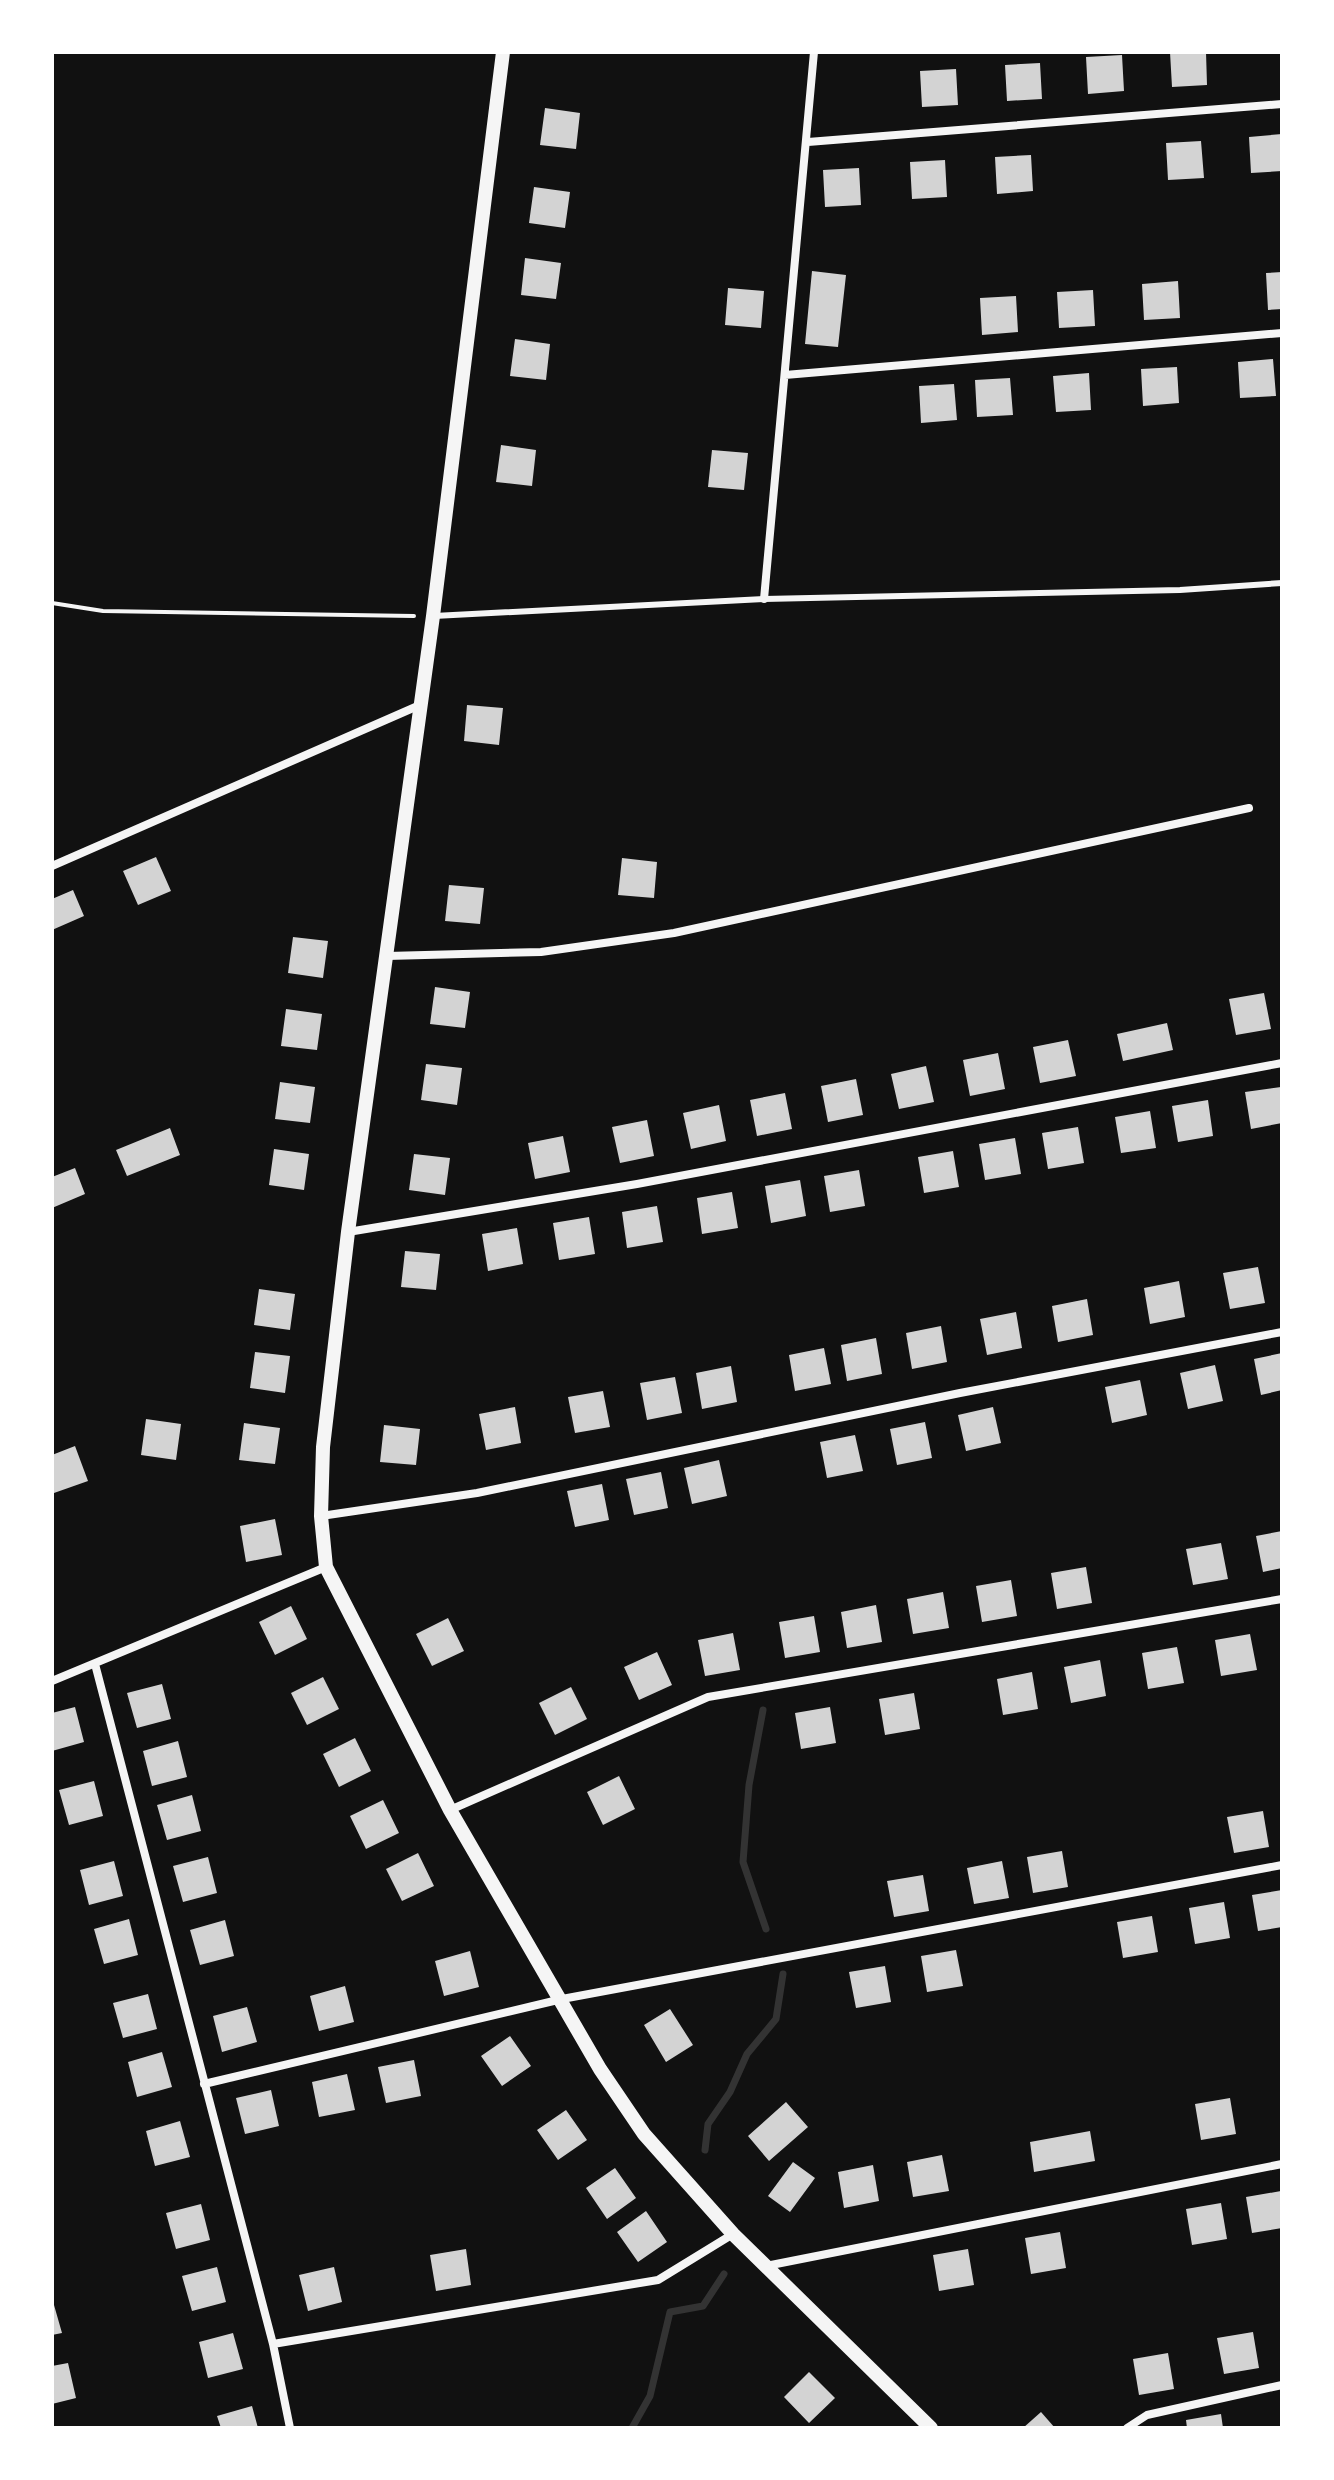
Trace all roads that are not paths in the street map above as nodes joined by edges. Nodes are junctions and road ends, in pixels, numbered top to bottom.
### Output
1 (503, 52) edge
2 (814, 52) edge
3 (1282, 104) edge
4 (808, 142) junction
5 (1282, 333) edge
6 (785, 375) junction
7 (1282, 583) edge
8 (764, 599) junction
9 (433, 616) junction
10 (421, 704) junction
11 (1249, 808) dead end
12 (52, 866) edge
13 (387, 956) junction
14 (1282, 1063) edge
15 (348, 1232) junction
16 (1282, 1332) edge
17 (321, 1516) junction
18 (326, 1567) junction
19 (1282, 1599) edge
20 (95, 1664) junction
21 (52, 1681) edge
22 (450, 1810) junction
23 (1282, 1865) edge
24 (562, 1999) junction
25 (204, 2084) junction
26 (1282, 2164) edge
27 (733, 2234) junction
28 (766, 2266) junction
29 (273, 2344) junction
30 (1282, 2385) edge
31 (290, 2428) edge
32 (931, 2428) edge
33 (1127, 2428) edge

1 - 9 street
2 - 4 street
3 - 4 street
4 - 6 street
5 - 6 street
6 - 8 street
7 - 8 lane
8 - 9 lane
9 - 10 street
10 - 12 street
10 - 13 street
11 - 13 street
13 - 15 street
14 - 15 street
15 - 17 street
16 - 17 street
17 - 18 street
18 - 20 street
18 - 22 street
19 - 22 street
20 - 21 street
20 - 25 street
22 - 24 street
23 - 24 street
24 - 25 street
24 - 27 street
25 - 29 street
26 - 28 street
27 - 28 street
27 - 29 street
28 - 32 street
29 - 31 street
30 - 33 street

